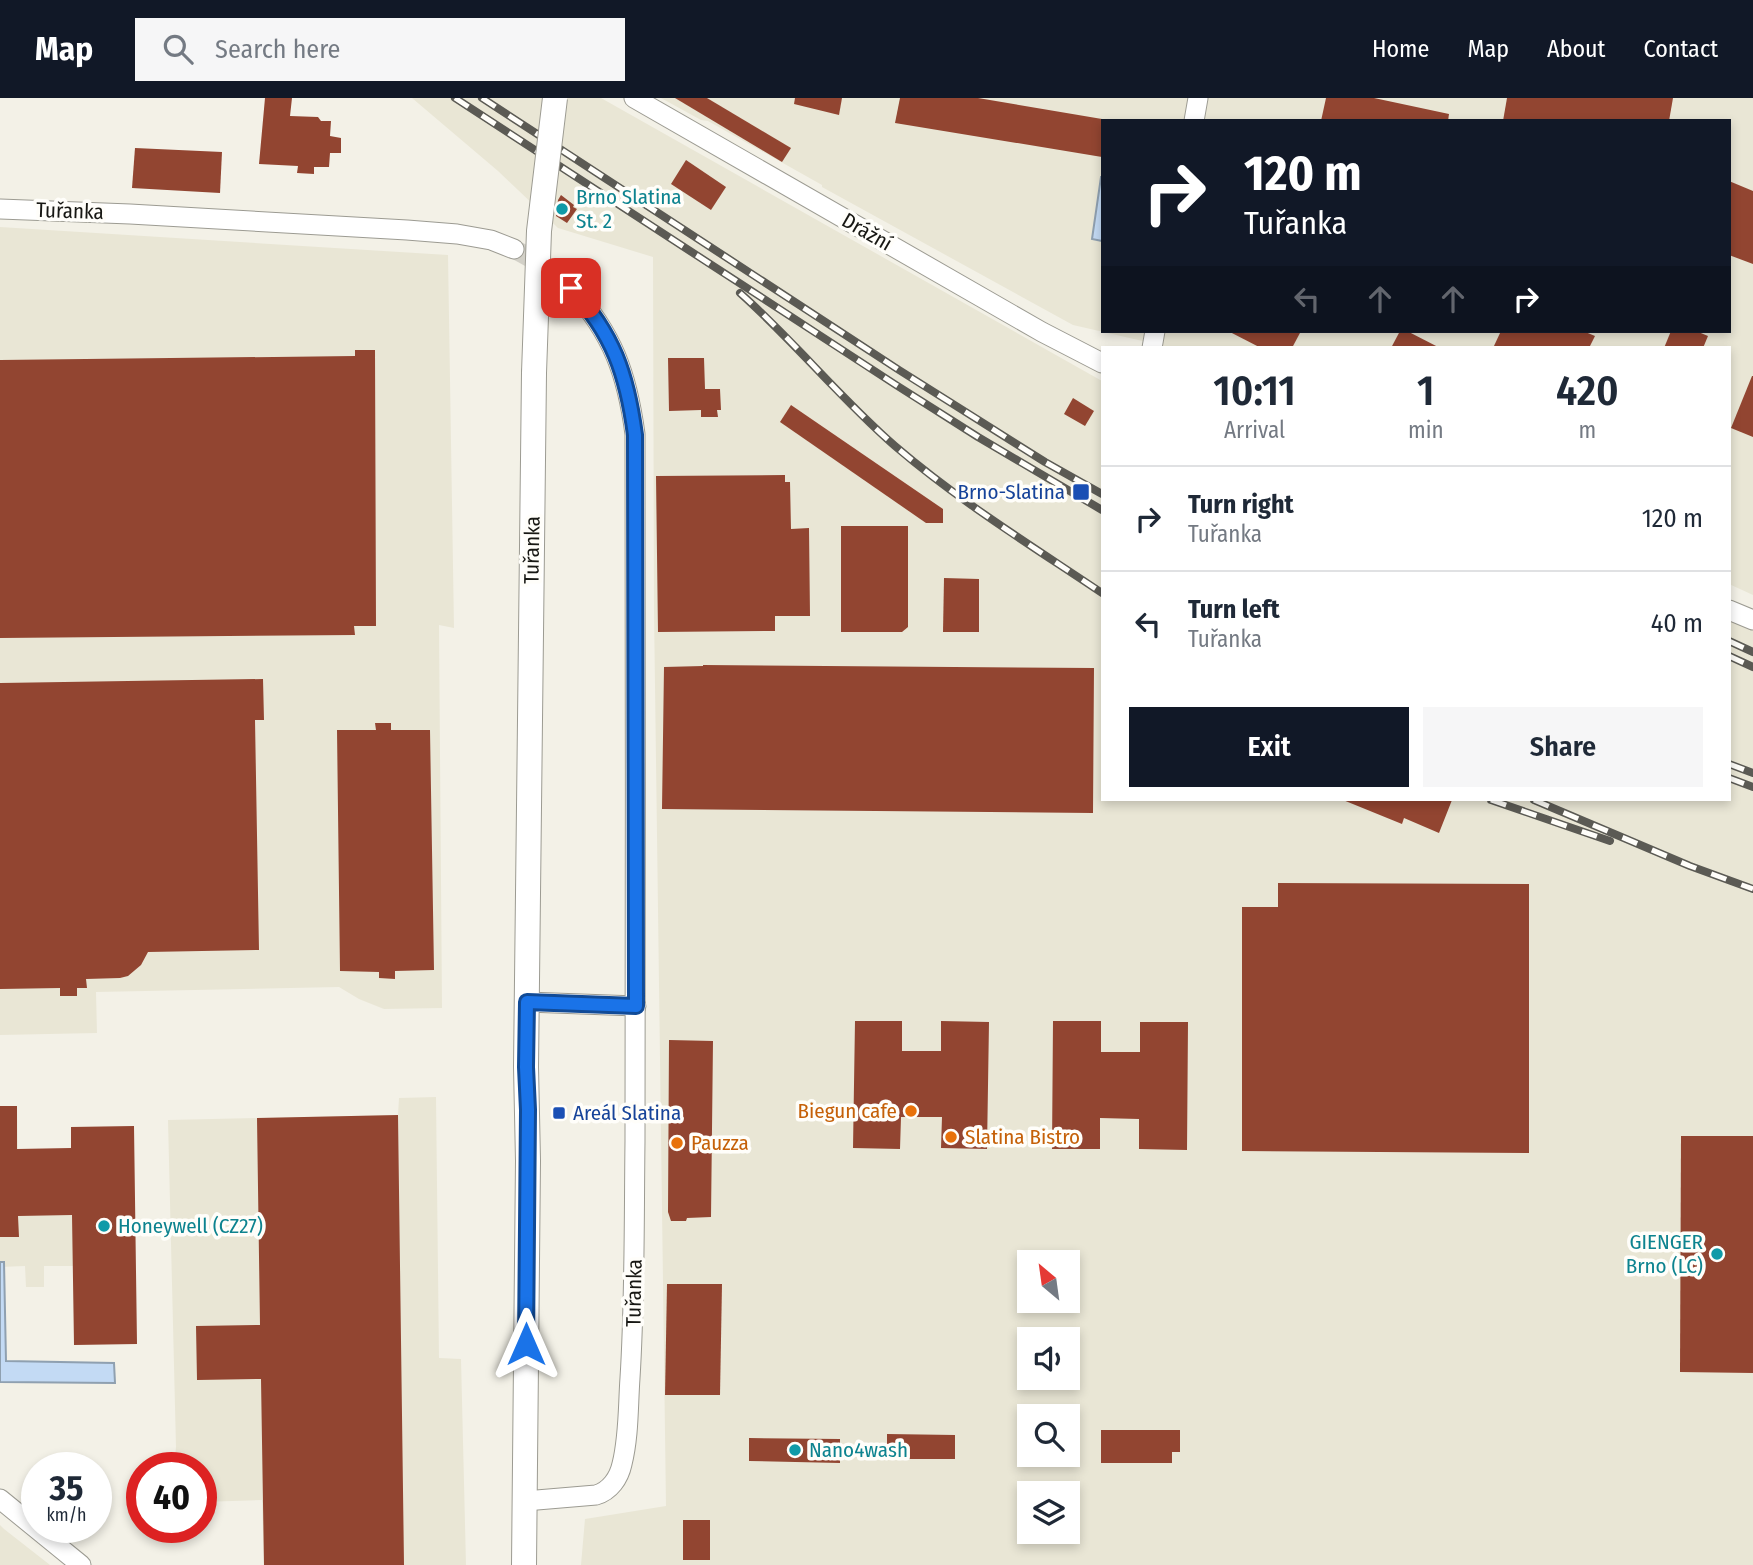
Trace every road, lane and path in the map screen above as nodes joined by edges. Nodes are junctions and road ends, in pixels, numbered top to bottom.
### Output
1 (555, 98) edge
2 (634, 98) edge
3 (1198, 98) edge
4 (1194, 119) edge
5 (0, 209) edge
6 (514, 249) tunnel mouth
7 (571, 288) tunnel mouth
8 (1101, 362) edge
9 (1731, 611) edge
10 (1753, 620) edge
11 (527, 1002) junction
12 (636, 1006) junction
13 (0, 1499) edge
14 (525, 1501) junction
15 (81, 1565) edge
16 (524, 1565) edge

1 - 11 street, Tuřanka, bridge
2 - 8 street, Drážní
3 - 4 street
5 - 6 street, Tuřanka
7 - 12 street, Tuřanka
9 - 10 street
11 - 12 street
11 - 14 street, Tuřanka
12 - 14 street, Tuřanka
13 - 15 street
14 - 16 street, Tuřanka

